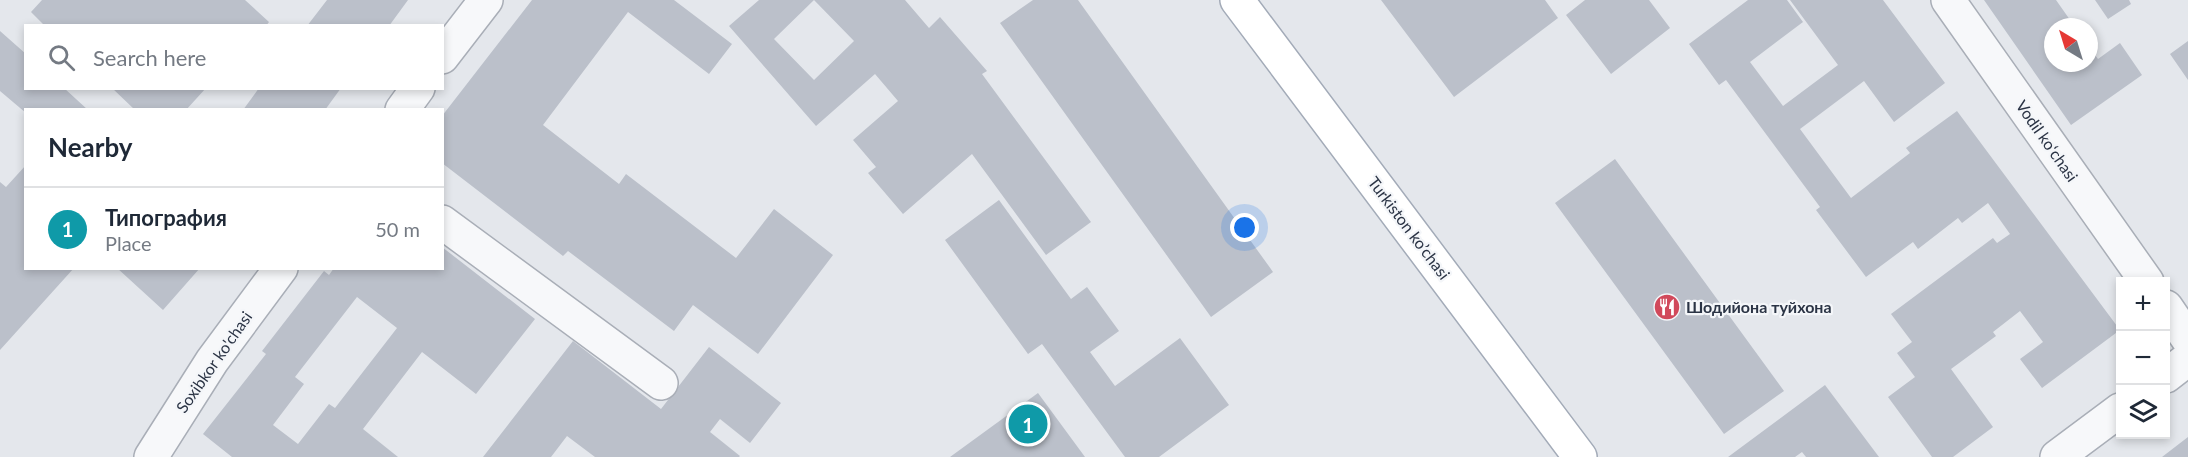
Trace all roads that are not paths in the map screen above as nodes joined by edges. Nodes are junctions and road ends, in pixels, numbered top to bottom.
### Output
1 (486, 0) edge
2 (1237, 0) edge
3 (1948, 0) edge
4 (444, 54) edge
5 (417, 90) edge
6 (403, 108) edge
7 (444, 223) edge
8 (280, 270) edge
9 (2143, 277) edge
10 (2170, 313) edge
11 (2188, 339) edge
12 (2188, 359) edge
13 (2170, 373) edge
14 (661, 383) dead end
15 (2116, 414) edge
16 (150, 457) edge
17 (1580, 457) edge
18 (2057, 457) edge

1 - 4 street
2 - 17 main road, Turkiston ko’chasi
3 - 9 street, Vodil koʻchasi
5 - 6 street
7 - 14 street
8 - 16 street, Soxibkor ko'chasi
10 - 11 street
12 - 13 street
15 - 18 street

